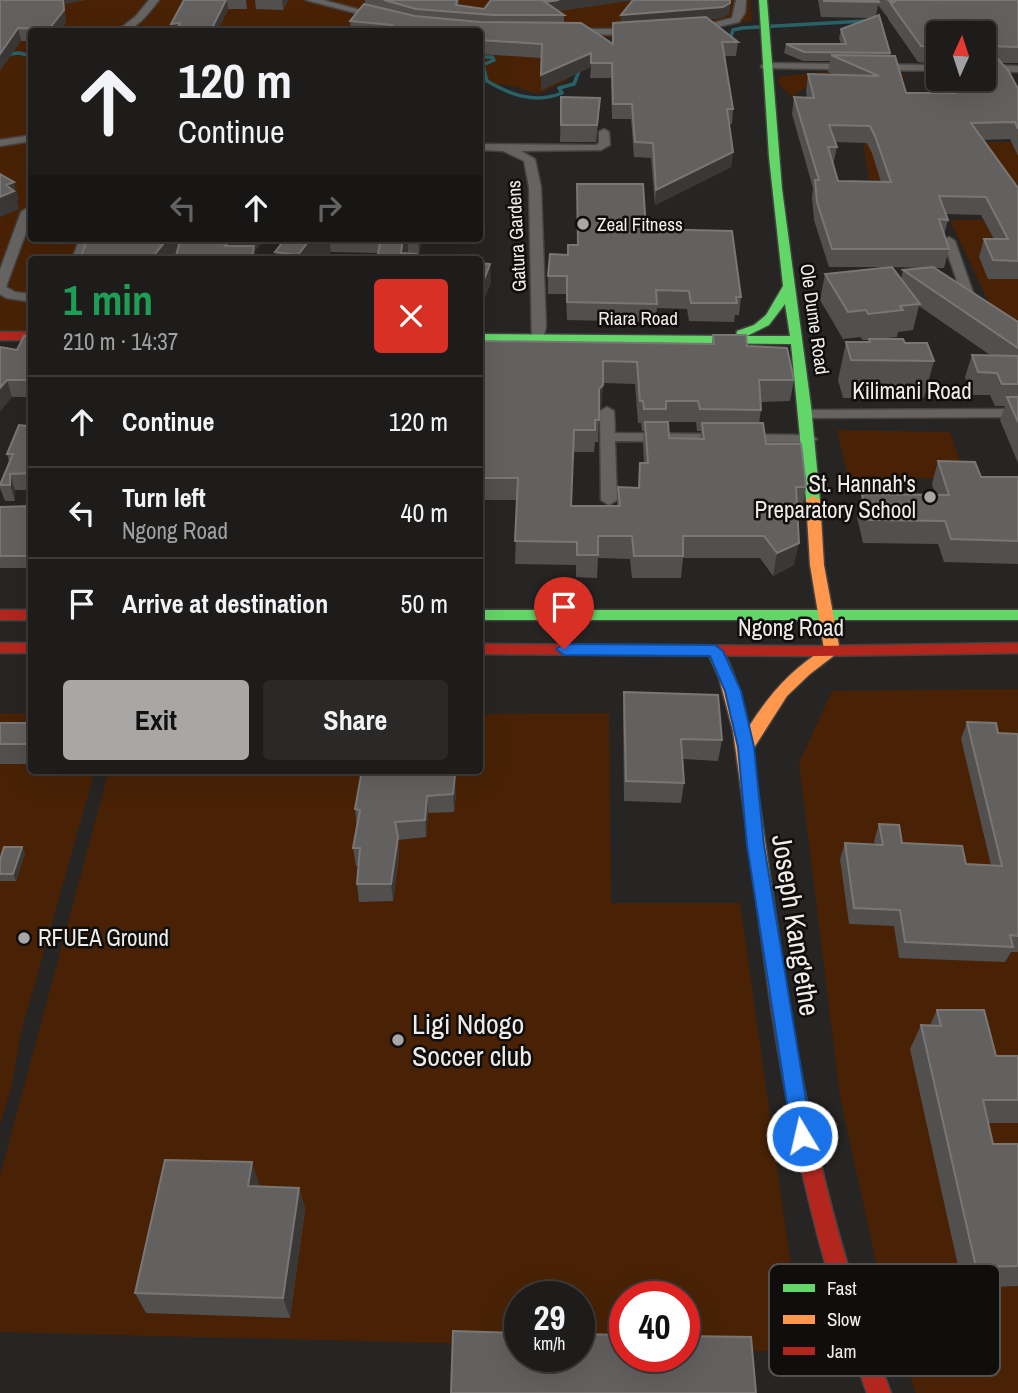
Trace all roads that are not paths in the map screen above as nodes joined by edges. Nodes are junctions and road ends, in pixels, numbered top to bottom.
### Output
1 (154, 0) edge
2 (311, 0) edge
3 (741, 0) edge
4 (762, 0) edge
5 (388, 18) edge
6 (125, 28) edge
7 (688, 30) edge
8 (568, 32) edge
9 (646, 32) edge
10 (766, 66) junction
11 (926, 68) edge
12 (996, 68) edge
13 (1018, 69) edge
14 (604, 132) dead end
15 (28, 139) edge
16 (0, 143) edge
17 (483, 147) edge
18 (505, 147) junction
19 (27, 212) dead end
20 (949, 241) edge
21 (788, 285) junction
22 (0, 287) edge
23 (28, 297) edge
24 (990, 317) edge
25 (0, 336) edge
26 (28, 336) edge
27 (483, 338) edge
28 (537, 339) junction
29 (706, 340) junction
30 (796, 340) junction
31 (607, 411) dead end
32 (1018, 413) edge
33 (807, 414) junction
34 (608, 437) junction
35 (810, 439) junction
36 (609, 500) dead end
37 (824, 613) junction
38 (0, 615) edge
39 (28, 615) edge
40 (483, 615) edge
41 (1018, 615) edge
42 (0, 648) edge
43 (28, 648) edge
44 (1018, 648) edge
45 (483, 649) edge
46 (715, 651) junction
47 (832, 651) junction
48 (746, 747) junction
49 (833, 1264) edge
50 (872, 1376) edge
51 (879, 1393) edge

1 - 6 street
2 - 5 street
3 - 7 street
4 - 10 street, Ole Dume Road
8 - 9 street
10 - 11 street
10 - 21 street, Ole Dume Road
12 - 13 street
14 - 18 street
15 - 16 street
17 - 18 street
18 - 28 street, Gatura Gardens
19 - 22 street
20 - 24 street
21 - 29 street
21 - 30 street, Ole Dume Road
22 - 23 street
25 - 26 street
27 - 28 street, Riara Road
28 - 29 street, Riara Road
29 - 30 street, Riara Road
30 - 33 street, Ole Dume Road
31 - 34 street
32 - 33 street, Kilimani Road
33 - 35 street, Ole Dume Road
34 - 35 street
34 - 36 street
35 - 37 street, Ole Dume Road
37 - 40 street, Ngong Road
37 - 41 street, Ngong Road
37 - 47 street, Ole Dume Road
38 - 39 street
42 - 43 street
44 - 47 street, Ngong Road
45 - 46 street, Ngong Road
46 - 47 street, Ngong Road
46 - 48 street, Joseph Kang'ethe
47 - 48 street
48 - 49 street, Joseph Kang'ethe
50 - 51 street, Joseph Kang'ethe

